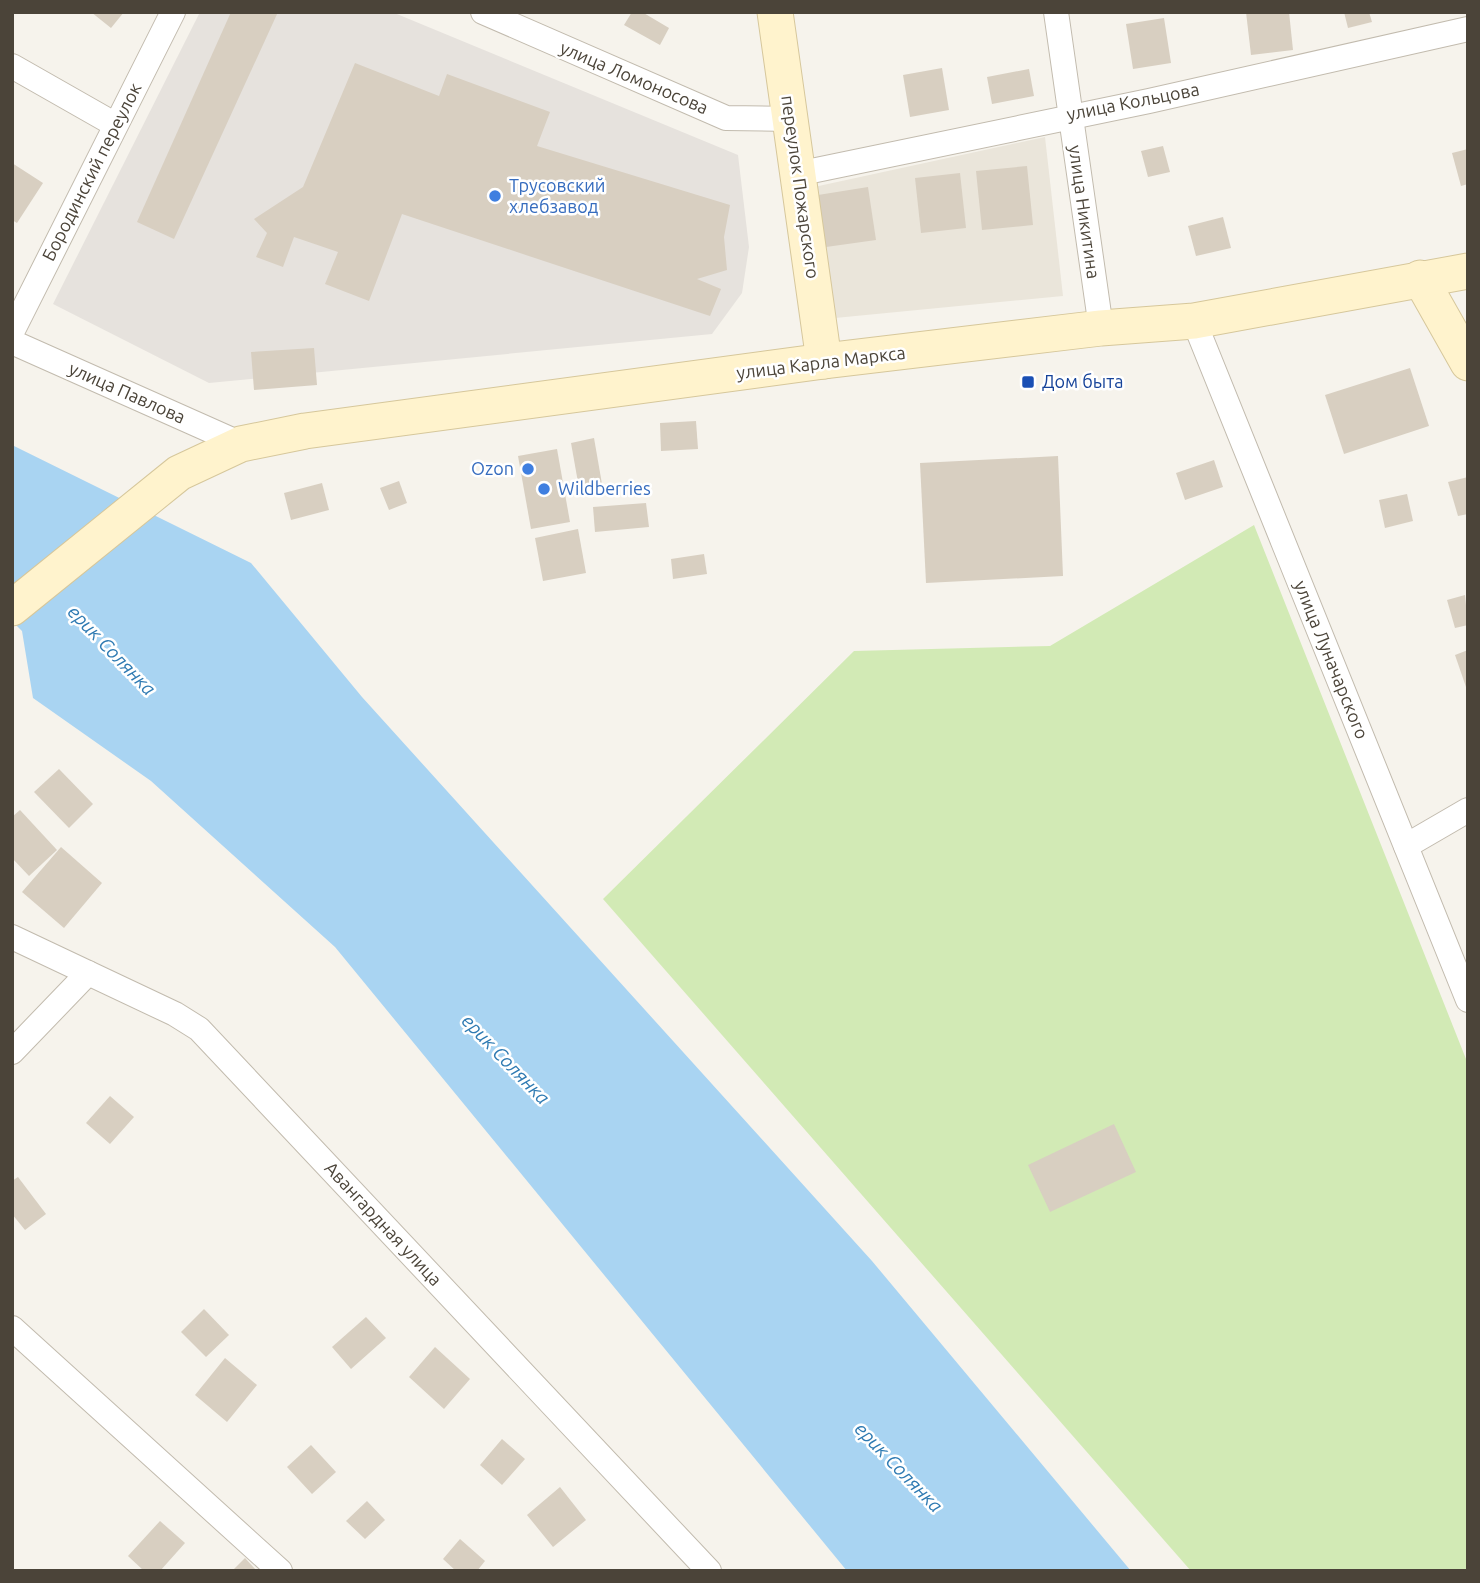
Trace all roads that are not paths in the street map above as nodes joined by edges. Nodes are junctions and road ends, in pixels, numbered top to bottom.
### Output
1 (173, 12) edge
2 (483, 12) edge
3 (775, 12) edge
4 (1056, 12) edge
5 (1468, 29) edge
6 (12, 66) edge
7 (1071, 114) junction
8 (791, 119) junction
9 (114, 124) junction
10 (797, 174) junction
11 (1468, 271) edge
12 (1420, 278) junction
13 (1194, 321) junction
14 (1101, 328) junction
15 (12, 332) edge
16 (12, 342) edge
17 (824, 361) junction
18 (1468, 363) edge
19 (241, 444) junction
20 (12, 608) edge
21 (1468, 810) edge
22 (1406, 846) junction
23 (12, 937) edge
24 (88, 973) junction
25 (1468, 1000) edge
26 (12, 1052) edge
27 (12, 1328) edge
28 (280, 1571) edge
29 (709, 1571) edge

1 - 9 street, Бородинский переулок
2 - 8 street, улица Ломоносова
3 - 8 main road, переулок Пожарского
4 - 7 street, улица Никитина
5 - 7 street, улица Кольцова
6 - 9 street
7 - 10 street, улица Кольцова
7 - 14 street, улица Никитина
8 - 10 main road, переулок Пожарского
9 - 15 street, Бородинский переулок
10 - 17 main road, переулок Пожарского
11 - 12 main road, улица Карла Маркса
12 - 13 main road, улица Карла Маркса
12 - 18 main road
13 - 14 main road, улица Карла Маркса
13 - 22 street, улица Луначарского
14 - 17 main road, улица Карла Маркса
16 - 19 street, улица Павлова
17 - 19 main road, улица Карла Маркса
19 - 20 main road, улица Карла Маркса
21 - 22 street
22 - 25 street, улица Луначарского
23 - 24 street, Авангардная улица
24 - 26 street
24 - 29 street, Авангардная улица
27 - 28 street

